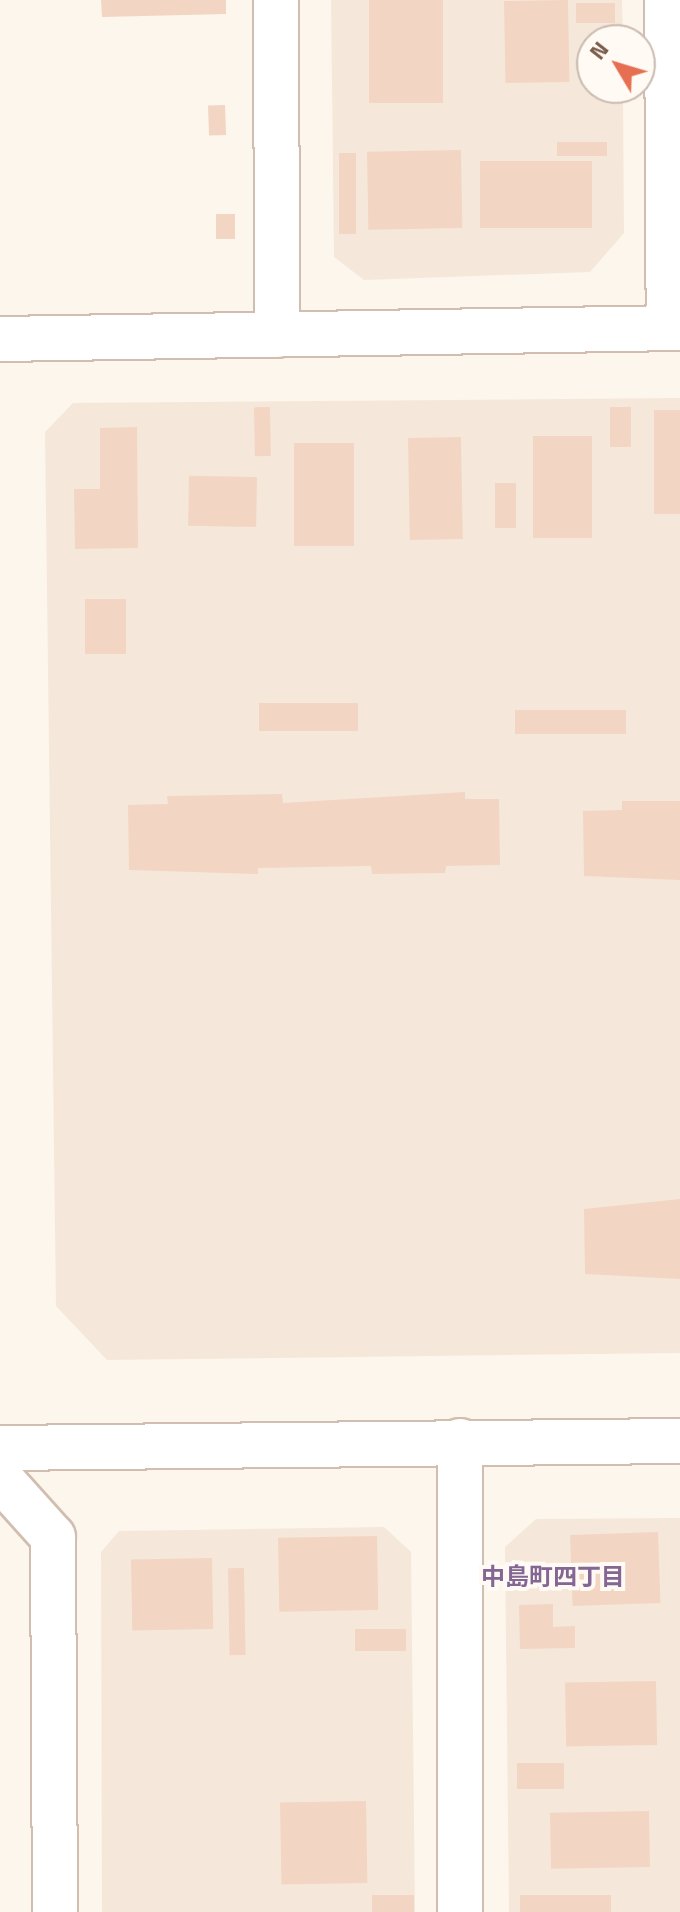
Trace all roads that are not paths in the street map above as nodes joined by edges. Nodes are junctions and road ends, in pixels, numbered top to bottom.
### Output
1 (276, 0) edge
2 (667, 0) edge
3 (675, 328) edge
4 (277, 335) junction
5 (0, 339) edge
6 (460, 1441) junction
7 (680, 1441) edge
8 (0, 1448) edge
9 (0, 1478) edge
10 (55, 1912) edge
11 (460, 1912) edge

1 - 4 street
2 - 3 street
3 - 4 street
4 - 5 street
6 - 7 street
6 - 8 street
6 - 11 street
9 - 10 street

